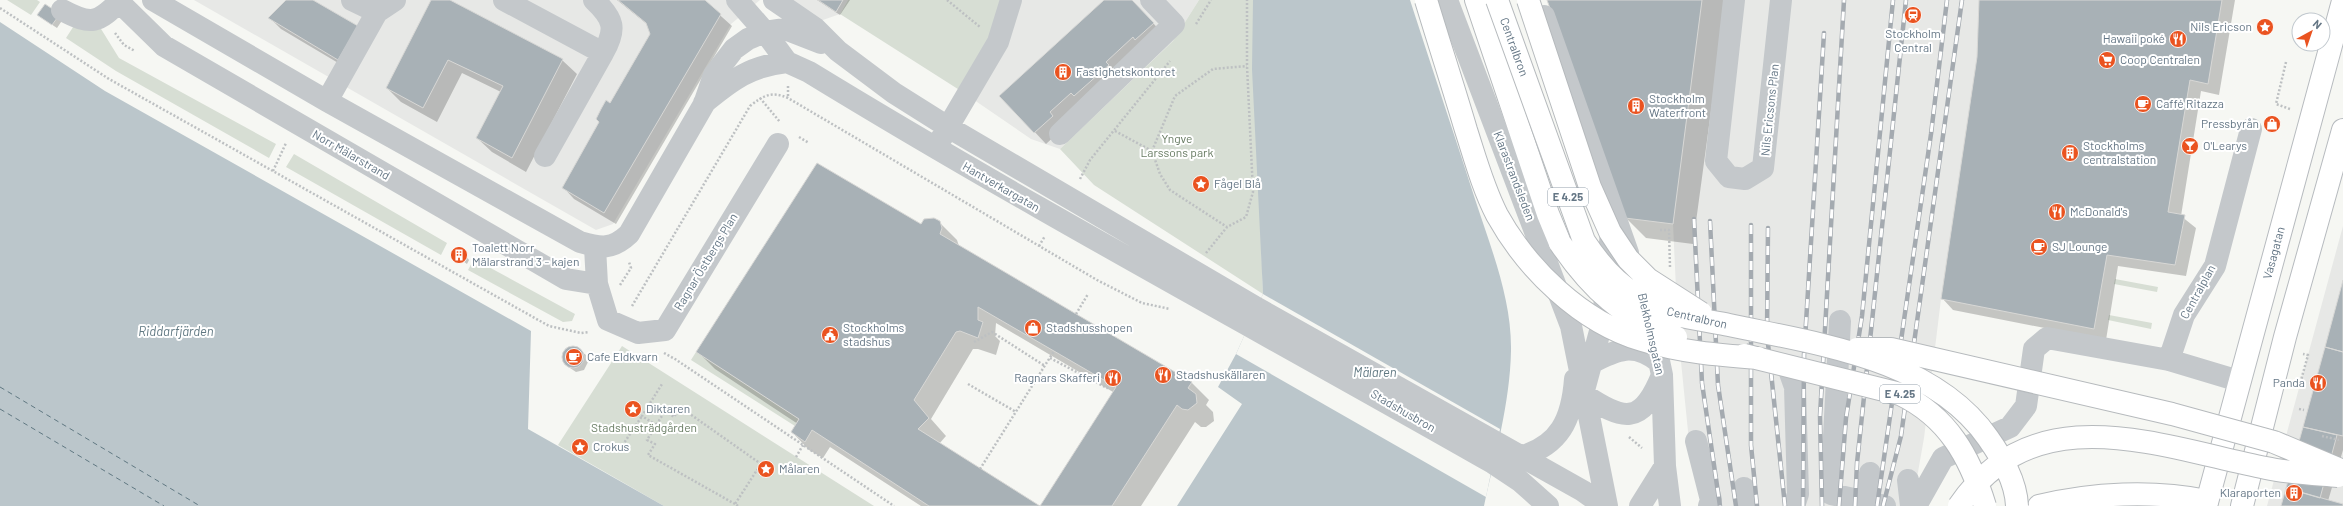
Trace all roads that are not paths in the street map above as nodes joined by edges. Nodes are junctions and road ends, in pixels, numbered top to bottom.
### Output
1 (152, 0) edge
2 (352, 0) edge
3 (504, 0) edge
4 (594, 0) edge
5 (737, 0) edge
6 (774, 0) edge
7 (1011, 0) edge
8 (1426, 0) edge
9 (1447, 0) edge
10 (1476, 0) edge
11 (1497, 0) edge
12 (1528, 0) edge
13 (1538, 0) edge
14 (1734, 0) edge
15 (1781, 0) edge
16 (120, 1) edge
17 (2343, 1) edge
18 (1160, 3) edge
19 (386, 6) edge
20 (62, 10) dead end
21 (765, 32) junction
22 (838, 51) junction
23 (603, 53) junction
24 (787, 62) junction
25 (327, 101) junction
26 (704, 104) junction
27 (948, 127) junction
28 (2251, 129) dead end
29 (2343, 130) edge
30 (1060, 134) dead end
31 (778, 144) dead end
32 (935, 148) junction
33 (545, 156) dead end
34 (1613, 207) junction
35 (601, 247) junction
36 (597, 284) junction
37 (1253, 316) junction
38 (1840, 321) dead end
39 (1717, 323) junction
40 (1841, 349) junction
41 (1584, 358) junction
42 (1758, 358) junction
43 (2169, 360) junction
44 (1661, 369) junction
45 (1790, 372) dead end
46 (2239, 381) junction
47 (1583, 394) junction
48 (2264, 427) junction
49 (1696, 441) dead end
50 (1495, 454) junction
51 (1519, 457) junction
52 (1665, 466) junction
53 (2343, 471) edge
54 (1870, 473) dead end
55 (2343, 477) edge
56 (1908, 480) dead end
57 (1543, 501) edge
58 (1876, 503) edge
59 (2209, 504) edge
60 (1557, 506) edge
61 (1606, 506) edge
62 (1640, 506) edge
63 (1670, 506) edge
64 (1709, 506) edge
65 (1794, 506) edge
66 (1911, 506) edge
67 (1916, 506) edge
68 (1959, 506) edge
69 (1985, 506) edge
70 (2017, 506) edge
71 (2039, 506) edge
72 (2242, 506) edge

1 - 25 street
2 - 19 street
3 - 23 street
4 - 23 street
5 - 21 street, Hantverkargatan
6 - 22 street, Hantverkargatan
7 - 27 street
8 - 42 main road, bridge
9 - 41 street, Klarastrandsleden
10 - 42 main road, Centralbron / E 4.25, bridge
11 - 39 main road, Centralbron / E 4.25, bridge
12 - 39 main road, bridge
13 - 34 street, Blekholmsgatan
14 - 15 street, Nils Ericsons Plan, bridge
16 - 20 street, Norr Mälarstrand
16 - 36 street, Norr Mälarstrand
17 - 46 main road, Vasagatan
18 - 30 street
19 - 25 street
21 - 22 street, Hantverkargatan
21 - 24 street, Hantverkargatan
21 - 26 street
22 - 27 street, Hantverkargatan
23 - 33 street
24 - 26 street
24 - 32 street, Hantverkargatan
25 - 35 street
26 - 35 street
27 - 32 street
27 - 37 street, Hantverkargatan
28 - 43 street, Centralplan
29 - 48 main road
31 - 36 street, Ragnar Östbergs Plan
32 - 37 street, Hantverkargatan
34 - 41 street, Blekholmsgatan
34 - 44 street, Blekholmsgatan
35 - 36 street
37 - 50 street, Stadshusbron
38 - 58 street
39 - 40 main road, Centralbron / E 4.25, bridge
40 - 53 main road, bridge
40 - 70 main road, Centralbron / E 4.25, bridge
41 - 44 street
41 - 47 street, Klarastrandsleden
41 - 51 street, Klarastrandsleden
42 - 69 main road, Centralbron / E 4.25, bridge
43 - 46 street
43 - 67 street
44 - 47 street
44 - 52 street, Blekholmsgatan
45 - 65 street
46 - 48 main road
46 - 59 main road, Vasagatan
47 - 61 street, Klarastrandsleden
48 - 72 main road
49 - 64 street
50 - 51 street, Klarastrandsleden
50 - 57 street
51 - 61 street, Klarastrandsleden
52 - 62 street
52 - 63 street, Blekholmsgatan
54 - 58 street
55 - 68 main road, bridge
56 - 66 street
57 - 60 street
59 - 71 main road

